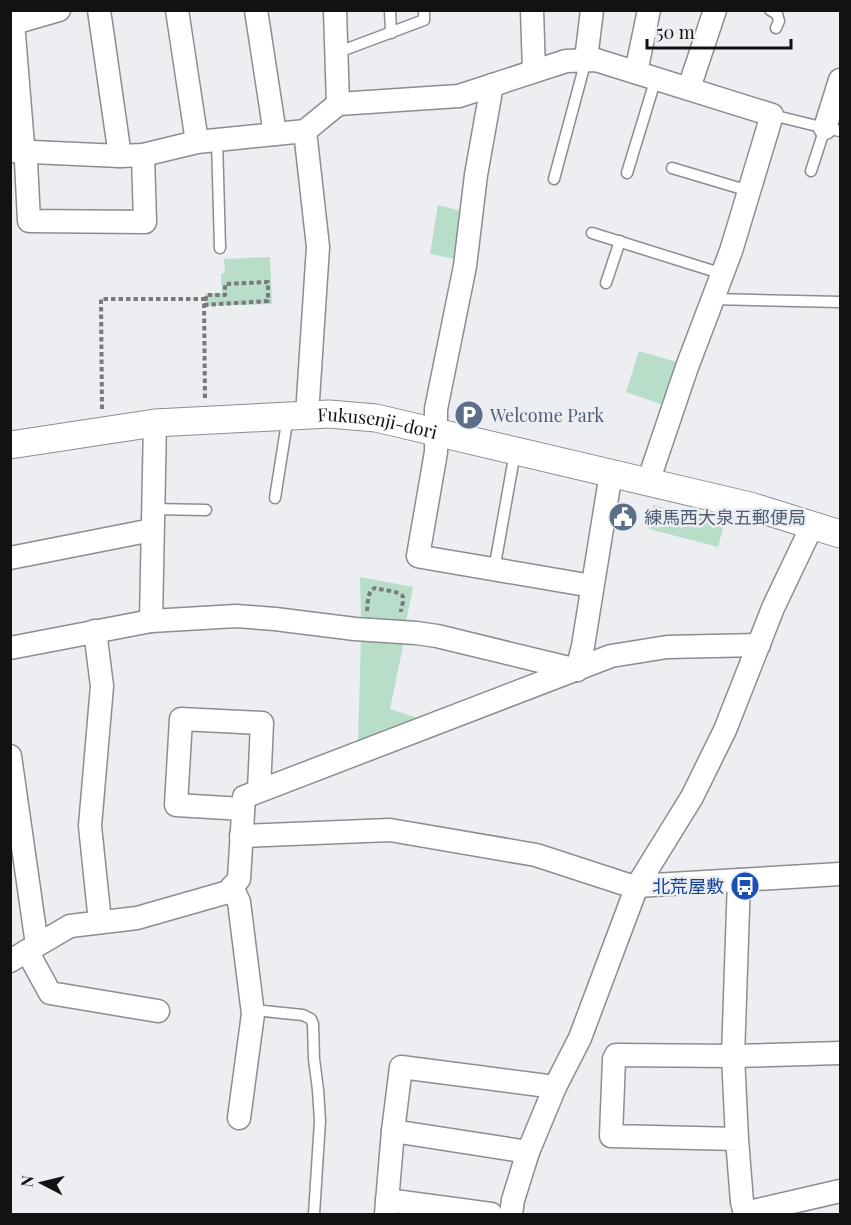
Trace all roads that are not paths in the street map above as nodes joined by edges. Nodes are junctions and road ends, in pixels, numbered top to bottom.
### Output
1 (59, 10) edge
2 (99, 10) edge
3 (177, 10) edge
4 (256, 10) edge
5 (335, 10) edge
6 (390, 10) edge
7 (424, 10) edge
8 (532, 10) edge
9 (592, 10) edge
10 (650, 10) edge
11 (715, 10) edge
12 (770, 10) edge
13 (13, 17) edge
14 (776, 28) dead end
15 (391, 33) junction
16 (336, 53) junction
17 (586, 59) junction
18 (534, 71) junction
19 (646, 75) junction
20 (840, 80) edge
21 (492, 85) junction
22 (689, 88) junction
23 (338, 104) junction
24 (772, 115) junction
25 (833, 130) edge
26 (305, 131) junction
27 (275, 134) junction
28 (207, 141) junction
29 (18, 152) edge
30 (143, 155) junction
31 (120, 156) junction
32 (672, 168) dead end
33 (811, 171) dead end
34 (627, 173) dead end
35 (554, 179) dead end
36 (749, 191) junction
37 (592, 233) dead end
38 (620, 241) junction
39 (220, 248) dead end
40 (723, 274) junction
41 (606, 283) dead end
42 (713, 299) junction
43 (840, 302) edge
44 (298, 415) junction
45 (155, 423) junction
46 (436, 432) junction
47 (10, 445) edge
48 (515, 451) junction
49 (611, 473) junction
50 (648, 482) junction
51 (275, 498) dead end
52 (206, 510) dead end
53 (153, 520) junction
54 (812, 526) junction
55 (840, 534) edge
56 (10, 558) edge
57 (494, 570) junction
58 (592, 586) junction
59 (151, 621) junction
60 (95, 631) junction
61 (759, 645) junction
62 (10, 648) edge
63 (577, 670) junction
64 (10, 756) edge
65 (260, 790) junction
66 (13, 792) edge
67 (243, 809) junction
68 (241, 836) junction
69 (840, 874) edge
70 (739, 880) junction
71 (637, 886) junction
72 (232, 887) junction
73 (100, 922) junction
74 (25, 953) edge
75 (253, 1010) junction
76 (158, 1011) dead end
77 (840, 1053) edge
78 (733, 1056) junction
79 (555, 1087) junction
80 (239, 1118) dead end
81 (393, 1131) junction
82 (737, 1139) junction
83 (528, 1152) junction
84 (840, 1191) edge
85 (387, 1208) edge
86 (745, 1214) edge
87 (314, 1215) edge
88 (491, 1215) edge
89 (511, 1215) edge

1 - 13 street
2 - 31 street
3 - 28 street
4 - 27 street
5 - 16 street
6 - 15 lane
7 - 15 lane
8 - 18 street
9 - 17 street
10 - 19 street
11 - 22 street
12 - 14 lane
13 - 29 street
15 - 16 lane
16 - 23 street
17 - 18 street
17 - 19 street
17 - 35 lane
18 - 21 street
19 - 22 street
19 - 34 lane
20 - 25 street
21 - 23 street
21 - 46 street
22 - 24 street
23 - 26 street
24 - 25 lane
24 - 36 street
25 - 33 lane
26 - 27 street
26 - 44 street
27 - 28 street
28 - 30 street
28 - 39 lane
29 - 30 street
29 - 31 street
30 - 31 street
32 - 36 lane
36 - 40 street
37 - 38 lane
38 - 40 lane
38 - 41 lane
40 - 42 street
42 - 43 lane
42 - 50 street
44 - 45 street, Fukusenji-dori
44 - 46 street, Fukusenji-dori
44 - 51 lane
45 - 47 street, Fukusenji-dori
45 - 53 street
46 - 48 street, Fukusenji-dori
46 - 57 street
48 - 49 street, Fukusenji-dori
48 - 57 lane
49 - 50 street, Fukusenji-dori
49 - 58 street
50 - 54 street, Fukusenji-dori
52 - 53 lane
53 - 56 street
53 - 59 street
54 - 55 street, Fukusenji-dori
54 - 61 street
57 - 58 street
58 - 63 street
59 - 60 street
59 - 63 street
60 - 62 street
60 - 73 street
61 - 63 street
61 - 71 street
63 - 65 street
64 - 66 street
65 - 67 street
65 - 67 street
66 - 74 street
67 - 68 street
68 - 71 street
68 - 72 street
69 - 70 street
70 - 71 street
70 - 78 street
71 - 79 street
72 - 73 street
72 - 75 street
73 - 74 street
74 - 76 street
75 - 80 street
75 - 87 lane
77 - 78 street
78 - 82 street
78 - 82 street
79 - 81 street
79 - 83 street
81 - 83 street
81 - 85 street
82 - 86 street
83 - 89 street
84 - 86 street
85 - 88 street

